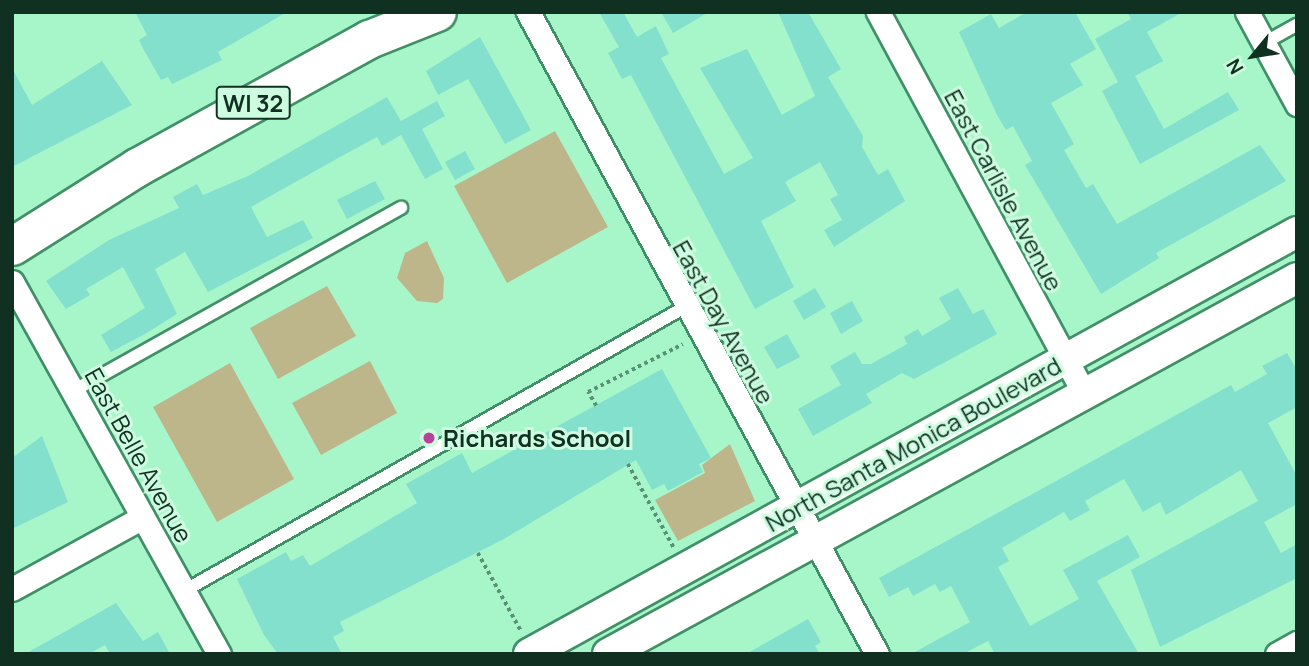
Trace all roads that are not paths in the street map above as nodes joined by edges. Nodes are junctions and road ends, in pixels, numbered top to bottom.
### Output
1 (401, 12) edge
2 (437, 12) edge
3 (528, 12) edge
4 (878, 12) edge
5 (1247, 12) edge
6 (1297, 24) edge
7 (369, 39) junction
8 (1264, 43) junction
9 (1297, 104) edge
10 (137, 167) junction
11 (401, 208) dead end
12 (12, 222) edge
13 (1297, 232) edge
14 (12, 246) edge
15 (1297, 278) edge
16 (12, 282) edge
17 (685, 307) junction
18 (1066, 359) junction
19 (72, 391) junction
20 (1084, 393) junction
21 (796, 509) junction
22 (143, 517) junction
23 (814, 541) junction
24 (12, 589) edge
25 (184, 591) junction
26 (1297, 643) edge
27 (526, 645) edge
28 (219, 654) edge
29 (608, 654) edge
30 (877, 654) edge
31 (1277, 654) edge

1 - 7 main road, WI 32
2 - 7 main road, WI 32
3 - 17 street, East Day Avenue
4 - 18 street, East Carlisle Avenue
5 - 8 street
6 - 8 lane
7 - 10 main road, WI 32
8 - 9 street
10 - 12 main road, WI 32
10 - 14 main road, WI 32
11 - 19 lane
13 - 18 street, North Santa Monica Boulevard
15 - 20 street, North Santa Monica Boulevard
16 - 19 street, East Belle Avenue
17 - 21 street, East Day Avenue
17 - 25 lane
18 - 20 street, East Carlisle Avenue
18 - 21 street, North Santa Monica Boulevard
19 - 22 street, East Belle Avenue
20 - 23 street, North Santa Monica Boulevard
21 - 23 street, East Day Avenue
21 - 27 street, North Santa Monica Boulevard
22 - 24 street
22 - 25 street, East Belle Avenue
23 - 29 street, North Santa Monica Boulevard
23 - 30 street, East Day Avenue
25 - 28 street, East Belle Avenue
26 - 31 street

